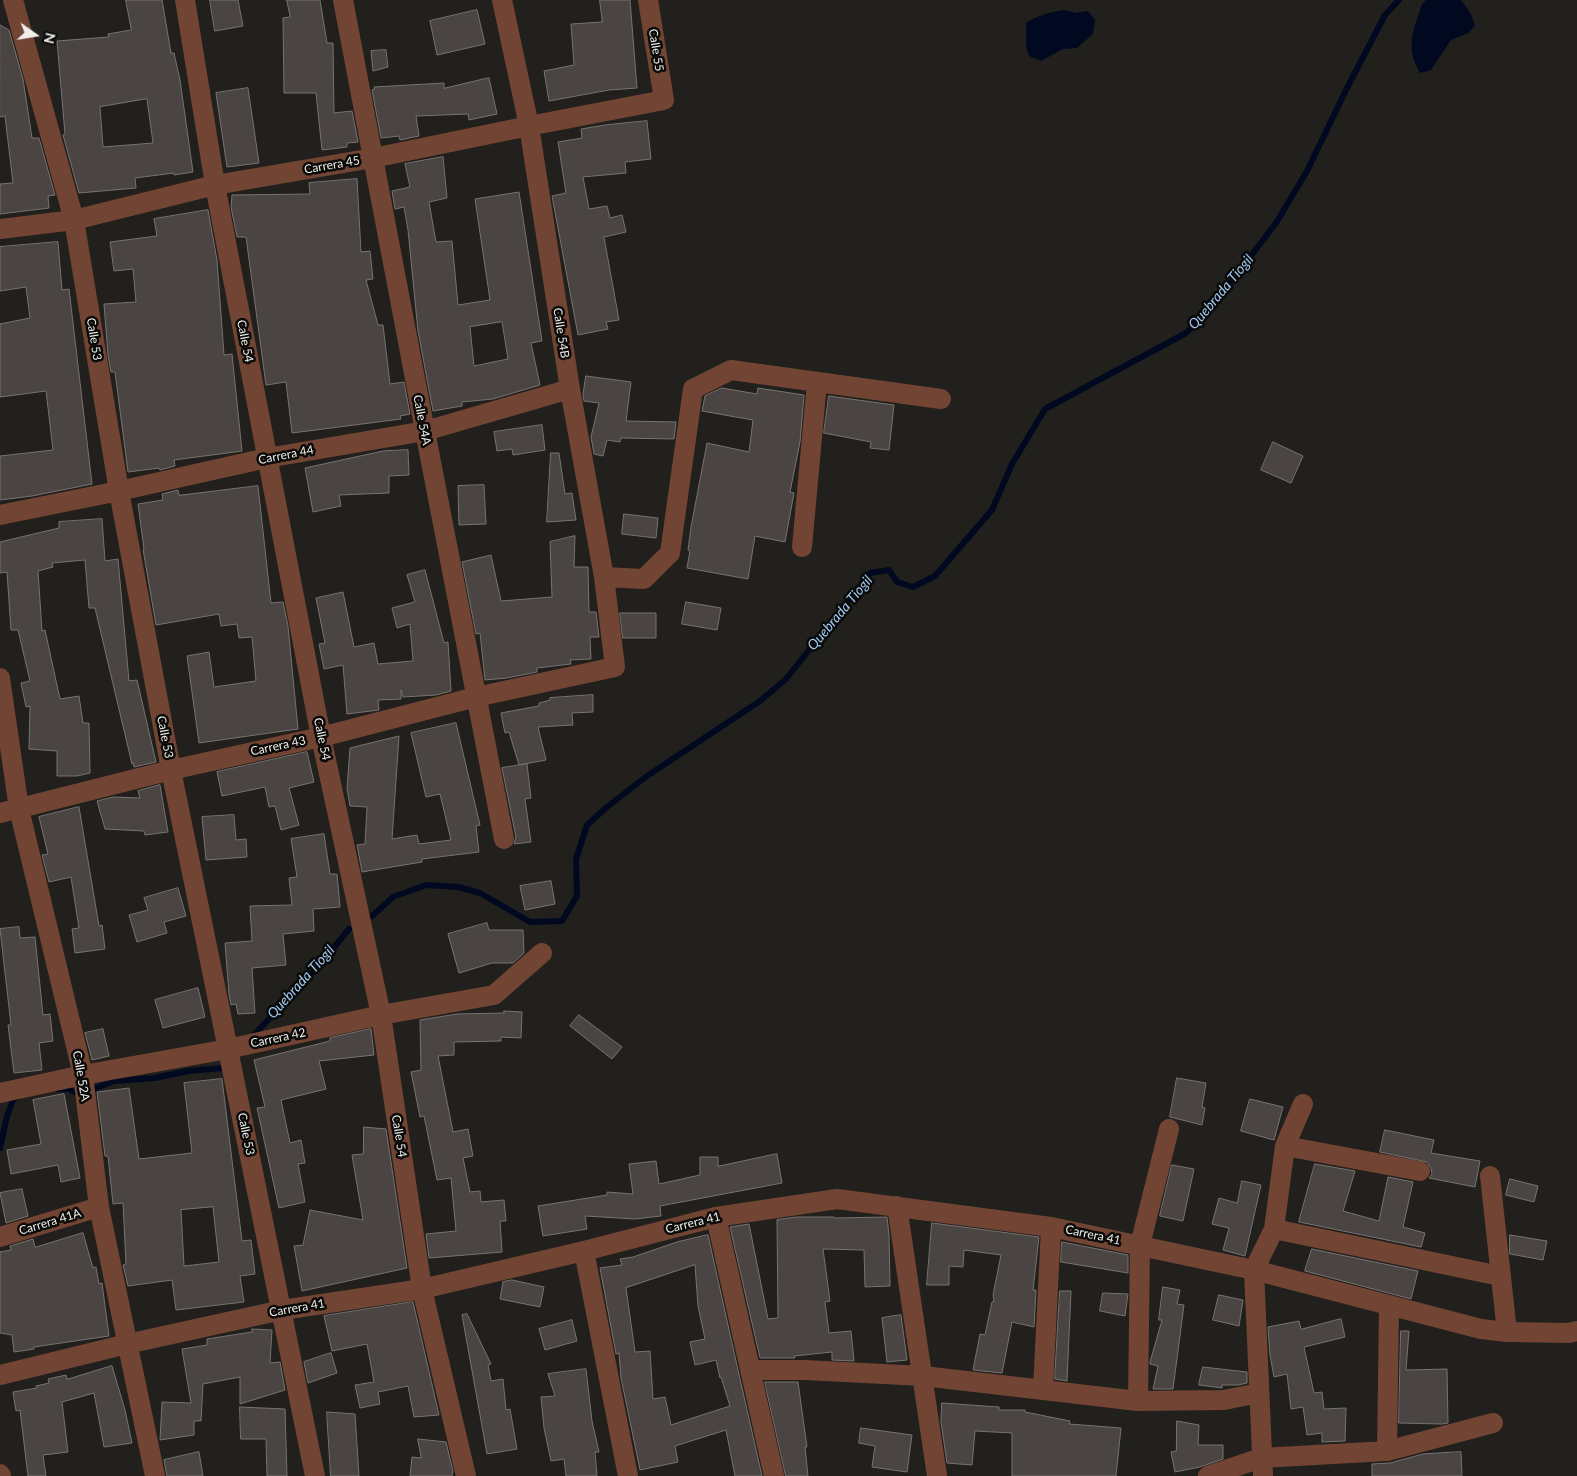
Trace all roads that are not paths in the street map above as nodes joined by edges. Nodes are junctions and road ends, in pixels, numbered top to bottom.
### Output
1 (13, 0) edge
2 (185, 0) edge
3 (343, 0) edge
4 (502, 0) edge
5 (648, 0) edge
6 (664, 100) joint
7 (528, 126) junction
8 (373, 158) junction
9 (215, 186) junction
10 (74, 220) junction
11 (0, 229) edge
12 (817, 382) junction
13 (570, 389) junction
14 (942, 399) dead end
15 (424, 430) junction
16 (267, 458) junction
17 (119, 491) junction
18 (0, 515) edge
19 (802, 547) dead end
20 (604, 577) junction
21 (615, 667) joint
22 (0, 678) edge
23 (476, 697) junction
24 (321, 737) junction
25 (171, 770) junction
26 (10, 811) edge
27 (504, 838) dead end
28 (542, 953) dead end
29 (381, 1015) junction
30 (228, 1049) junction
31 (83, 1075) junction
32 (0, 1093) edge
33 (1303, 1104) dead end
34 (1169, 1129) dead end
35 (1285, 1146) junction
36 (1420, 1171) dead end
37 (1490, 1176) dead end
38 (897, 1206) junction
39 (99, 1207) junction
40 (716, 1217) junction
41 (1052, 1227) junction
42 (1274, 1229) junction
43 (0, 1237) edge
44 (1140, 1245) junction
45 (584, 1251) junction
46 (1254, 1270) junction
47 (1500, 1276) junction
48 (422, 1288) junction
49 (1389, 1306) junction
50 (282, 1310) junction
51 (1577, 1331) edge
52 (1507, 1332) junction
53 (127, 1344) junction
54 (750, 1370) junction
55 (0, 1375) edge
56 (924, 1376) junction
57 (1043, 1389) junction
58 (1258, 1393) junction
59 (1138, 1401) junction
60 (1492, 1423) dead end
61 (1387, 1451) junction
62 (1262, 1467) edge
63 (155, 1476) edge
64 (315, 1476) edge
65 (466, 1476) edge
66 (628, 1476) edge
67 (774, 1476) edge
68 (937, 1476) edge
69 (1208, 1476) edge

1 - 10 street, Calle 53
2 - 9 street, Calle 54
3 - 8 street, Calle 54A
4 - 7 street, Calle 54B
5 - 6 street, Calle 55
6 - 7 street, Carrera 45
7 - 8 street, Carrera 45
7 - 13 street, Calle 54B
8 - 9 street, Carrera 45
8 - 15 street, Calle 54A
9 - 10 street, Carrera 45
9 - 16 street, Calle 54
10 - 11 street, Carrera 45
10 - 17 street, Calle 53
12 - 14 street
12 - 19 street
12 - 20 street
13 - 15 street, Carrera 44
13 - 20 street, Calle 54B
15 - 16 street, Carrera 44
15 - 23 street, Calle 54A
16 - 17 street, Carrera 44
16 - 24 street, Calle 54
17 - 18 street, Carrera 44
17 - 25 street, Calle 53
20 - 21 street, Calle 54B
21 - 23 street, Carrera 43
22 - 26 street, Calle 52A
23 - 24 street, Carrera 43
23 - 27 street, Calle 54A
24 - 25 street, Carrera 43
24 - 29 street, Calle 54
25 - 26 street, Carrera 43
25 - 30 street, Calle 53
26 - 31 street, Calle 52A
28 - 29 street, Carrera 42
29 - 30 street, Carrera 42
29 - 48 street, Calle 54
30 - 31 street, Carrera 42
30 - 50 street, Calle 53
31 - 32 street, Carrera 42
31 - 39 street, Calle 52A
33 - 35 street
34 - 44 street
35 - 36 street
35 - 42 street
37 - 47 street
38 - 40 street, Carrera 41
38 - 41 street, Carrera 41
38 - 56 street
39 - 43 street, Carrera 41A
39 - 53 street, Calle 52A
40 - 45 street, Carrera 41
40 - 54 street
41 - 44 street, Carrera 41
41 - 57 street
42 - 46 street
42 - 47 street
44 - 46 street, Carrera 41
44 - 59 street
45 - 48 street, Carrera 41
45 - 66 street
46 - 49 street, Carrera 41
46 - 58 street
47 - 52 street
48 - 50 street, Carrera 41
48 - 65 street, Calle 54
49 - 52 street, Carrera 41
49 - 61 street
50 - 53 street, Carrera 41
50 - 64 street, Calle 53
51 - 52 street, Carrera 41
53 - 55 street, Carrera 41
53 - 63 street, Calle 52A
54 - 56 street
54 - 67 street
56 - 57 street
56 - 68 street
57 - 59 street
58 - 59 street
58 - 62 street
60 - 61 street
61 - 62 street
62 - 69 street

